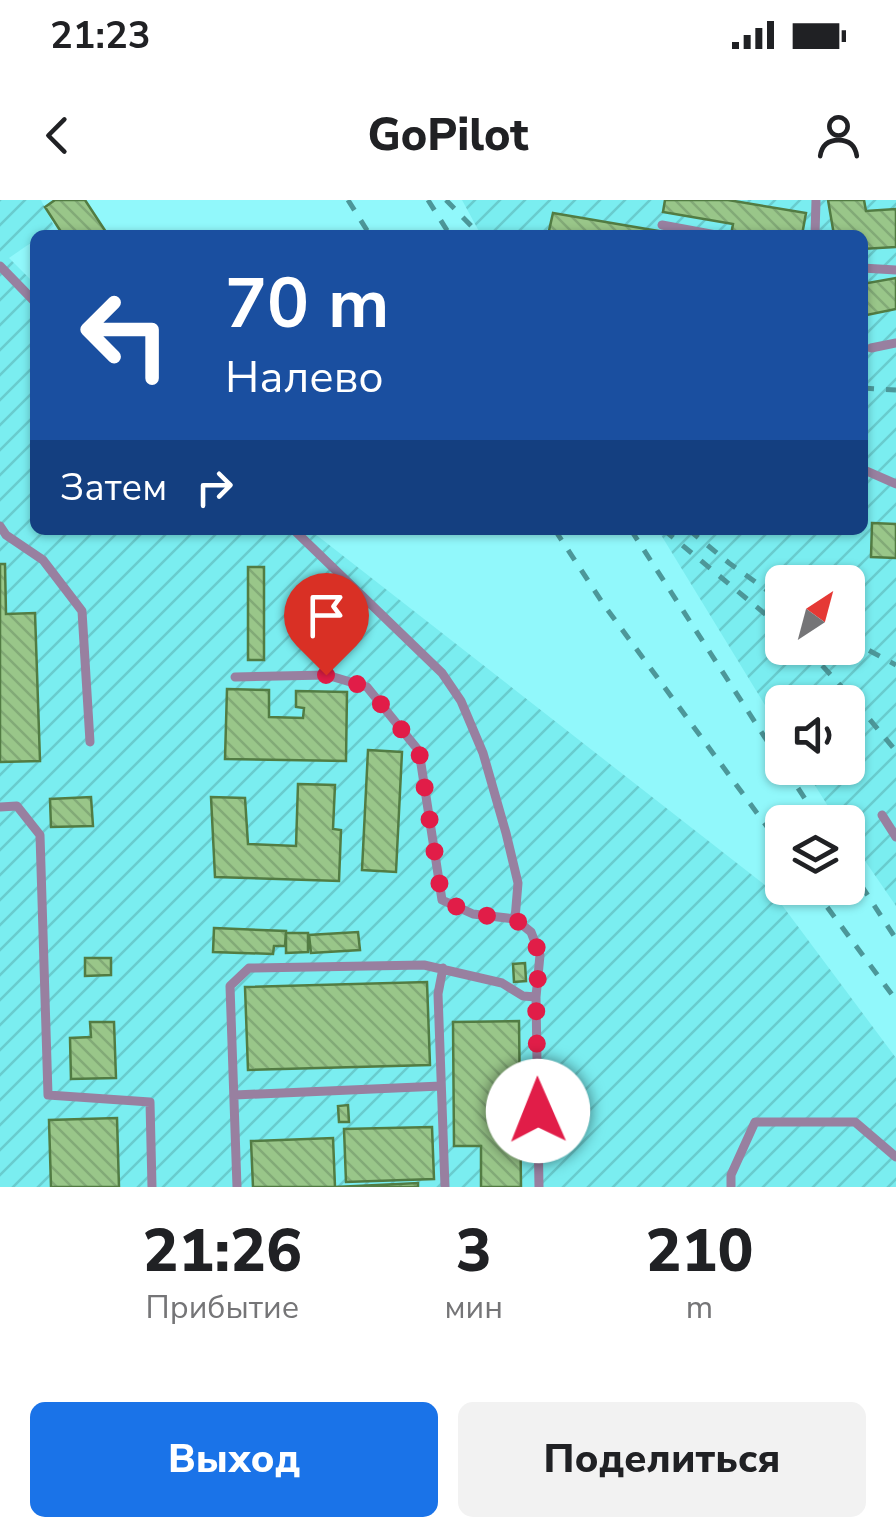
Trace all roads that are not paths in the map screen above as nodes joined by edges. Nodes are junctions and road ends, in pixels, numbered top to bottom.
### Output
1 (816, 200) edge
2 (662, 225) dead end
3 (689, 230) edge
4 (815, 230) edge
5 (0, 266) edge
6 (868, 268) edge
7 (896, 270) edge
8 (30, 297) edge
9 (896, 343) edge
10 (871, 348) dead end
11 (868, 472) edge
12 (896, 484) edge
13 (0, 526) edge
14 (299, 535) edge
15 (235, 677) dead end
16 (90, 742) dead end
17 (0, 807) edge
18 (882, 815) dead end
19 (896, 837) edge
20 (515, 919) junction
21 (444, 968) junction
22 (536, 997) junction
23 (442, 1086) junction
24 (234, 1095) junction
25 (896, 1158) edge
26 (152, 1187) edge
27 (237, 1187) edge
28 (445, 1187) edge
29 (539, 1187) edge
30 (731, 1187) edge

1 - 4 lane
2 - 3 lane
5 - 8 lane
6 - 7 lane
9 - 10 lane
11 - 12 lane
13 - 16 lane
14 - 20 lane
15 - 20 lane
17 - 26 lane
18 - 19 lane
20 - 22 lane
21 - 22 lane
21 - 23 lane
21 - 24 lane
22 - 29 lane
23 - 24 lane
23 - 28 lane
24 - 27 lane
25 - 30 lane

